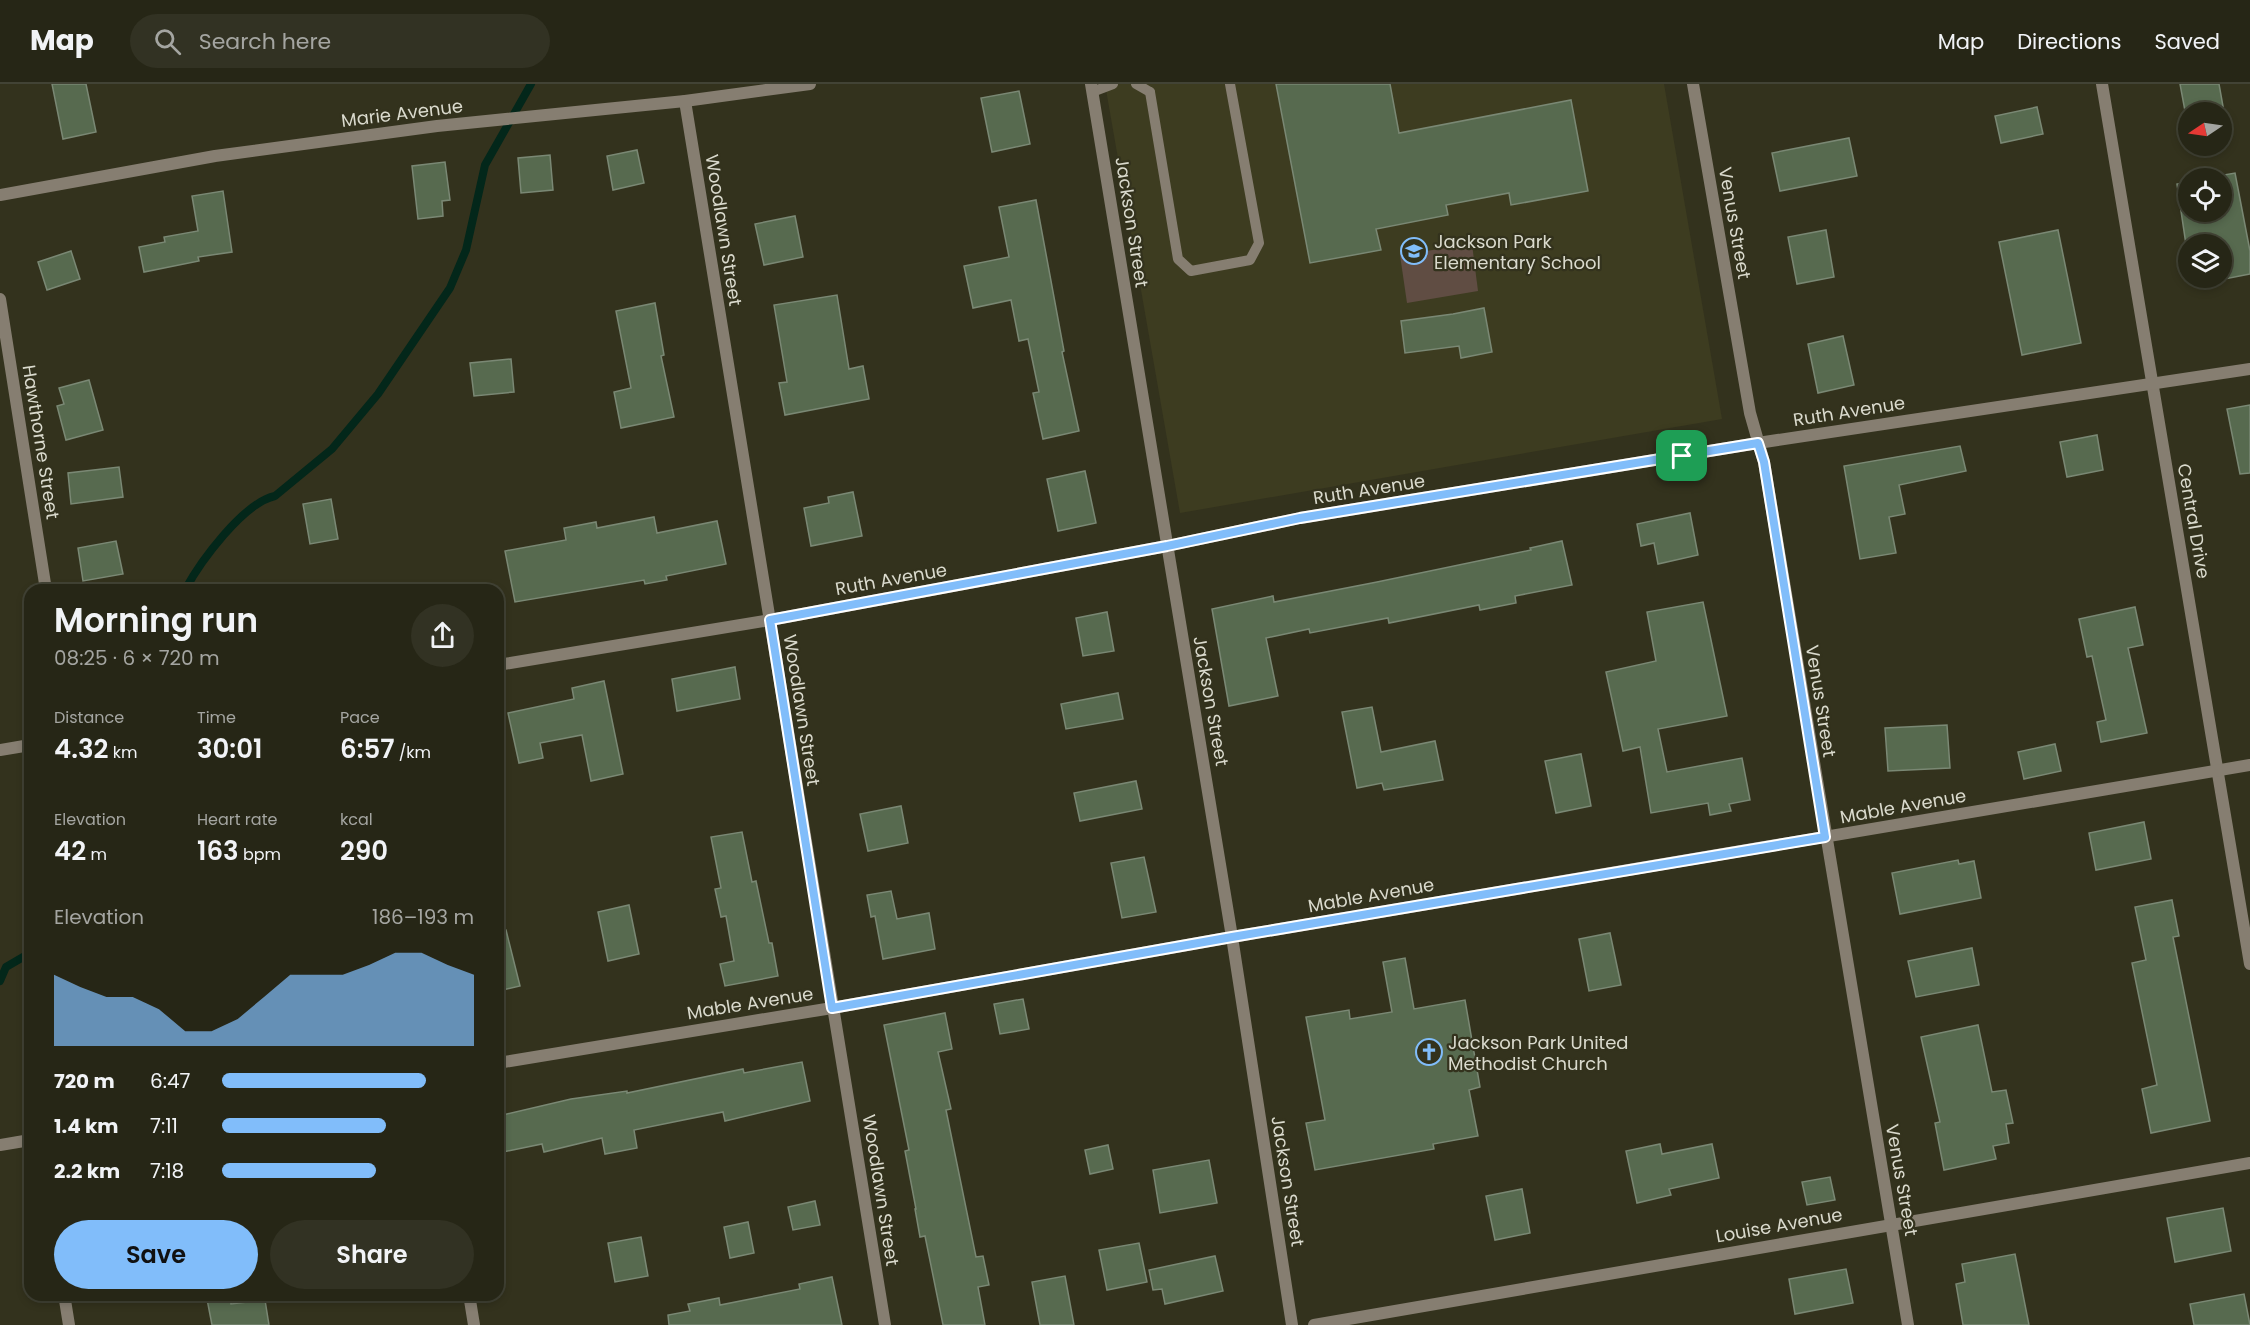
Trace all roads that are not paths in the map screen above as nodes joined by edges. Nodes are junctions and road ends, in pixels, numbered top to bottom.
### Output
1 (810, 84) edge
2 (1113, 84) edge
3 (1136, 84) edge
4 (1230, 84) edge
5 (1693, 84) edge
6 (2102, 84) edge
7 (1092, 88) edge
8 (1154, 88) edge
9 (685, 101) junction
10 (0, 195) edge
11 (0, 299) edge
12 (2250, 369) edge
13 (2153, 384) junction
14 (1758, 443) junction
15 (1167, 546) junction
16 (45, 584) edge
17 (770, 620) junction
18 (504, 664) edge
19 (24, 746) edge
20 (0, 750) edge
21 (2250, 765) edge
22 (2218, 770) junction
23 (1825, 837) junction
24 (1232, 937) junction
25 (2250, 964) edge
26 (832, 1008) junction
27 (504, 1062) edge
28 (24, 1141) edge
29 (0, 1145) edge
30 (2250, 1163) edge
31 (1891, 1224) junction
32 (65, 1301) edge
33 (470, 1301) edge
34 (69, 1325) edge
35 (474, 1325) edge
36 (885, 1325) edge
37 (1292, 1325) edge
38 (1314, 1325) edge
39 (1908, 1325) edge

1 - 9 street, Marie Avenue
2 - 7 lane
3 - 8 lane
4 - 8 lane
5 - 14 street, Venus Street
6 - 13 street, Central Drive
7 - 15 street, Jackson Street
9 - 10 street, Marie Avenue
9 - 17 street, Woodlawn Street
11 - 16 street, Hawthorne Street
12 - 13 street, Ruth Avenue
13 - 14 street, Ruth Avenue
13 - 22 street, Central Drive
14 - 15 street, Ruth Avenue
14 - 23 street, Venus Street
15 - 17 street, Ruth Avenue
15 - 24 street, Jackson Street
17 - 18 street, Ruth Avenue
17 - 26 street, Woodlawn Street
19 - 20 street
21 - 22 street, Mable Avenue
22 - 23 street, Mable Avenue
22 - 25 street, Central Drive
23 - 24 street, Mable Avenue
23 - 31 street, Venus Street
24 - 26 street, Mable Avenue
24 - 37 street, Jackson Street
26 - 27 street, Mable Avenue
26 - 36 street, Woodlawn Street
28 - 29 street
30 - 31 street, Louise Avenue
31 - 38 street, Louise Avenue
31 - 39 street, Venus Street
32 - 34 street
33 - 35 street

